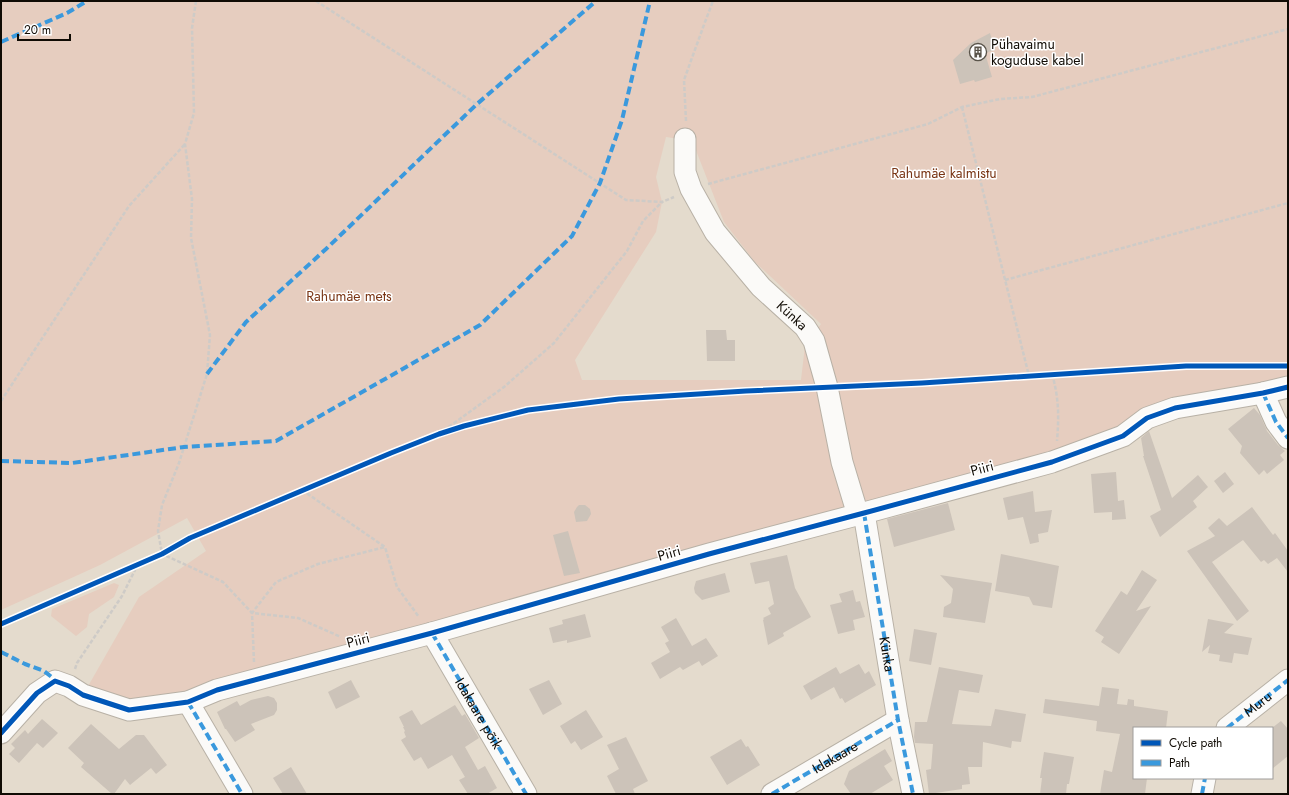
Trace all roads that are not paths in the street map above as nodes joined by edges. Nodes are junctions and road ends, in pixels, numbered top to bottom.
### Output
1 (685, 139) road end
2 (1288, 387) edge
3 (1263, 393) junction
4 (1288, 438) edge
5 (861, 514) junction
6 (432, 633) junction
7 (1288, 680) edge
8 (188, 702) junction
9 (898, 720) junction
10 (1228, 727) edge
11 (1, 733) edge
12 (1204, 779) edge
13 (242, 794) edge
14 (526, 794) edge
15 (772, 794) edge
16 (913, 794) edge
17 (1202, 794) edge

1 - 5 street, Künka
2 - 3 street, Piiri
3 - 4 street
3 - 5 street, Piiri
5 - 6 street, Piiri
5 - 9 street, Künka
6 - 8 street, Piiri
6 - 14 street, Idakaare põik
7 - 10 street, Muru
8 - 11 street, Piiri
8 - 13 street
9 - 15 street, Idakaare
9 - 16 street, Künka
12 - 17 street

